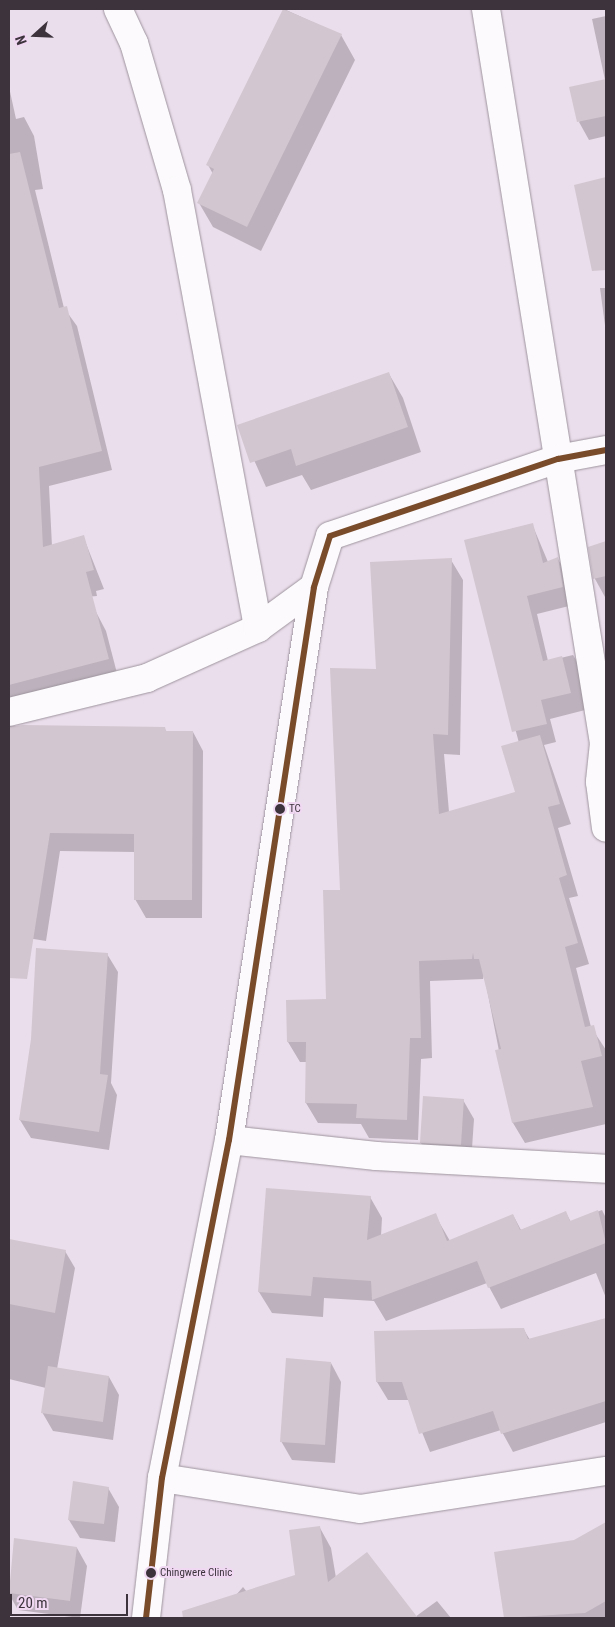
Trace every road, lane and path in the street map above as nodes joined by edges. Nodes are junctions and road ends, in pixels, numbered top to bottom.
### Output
1 (118, 9) edge
2 (486, 9) edge
3 (606, 450) edge
4 (558, 459) junction
5 (314, 587) junction
6 (258, 628) junction
7 (9, 712) edge
8 (606, 828) edge
9 (229, 1140) junction
10 (606, 1169) edge
11 (606, 1471) edge
12 (162, 1478) junction
13 (146, 1618) edge

1 - 6 street
2 - 4 street
3 - 4 street
4 - 5 street
4 - 8 street
5 - 6 street
5 - 9 street
6 - 7 street
9 - 10 street
9 - 12 street
11 - 12 street
12 - 13 street

